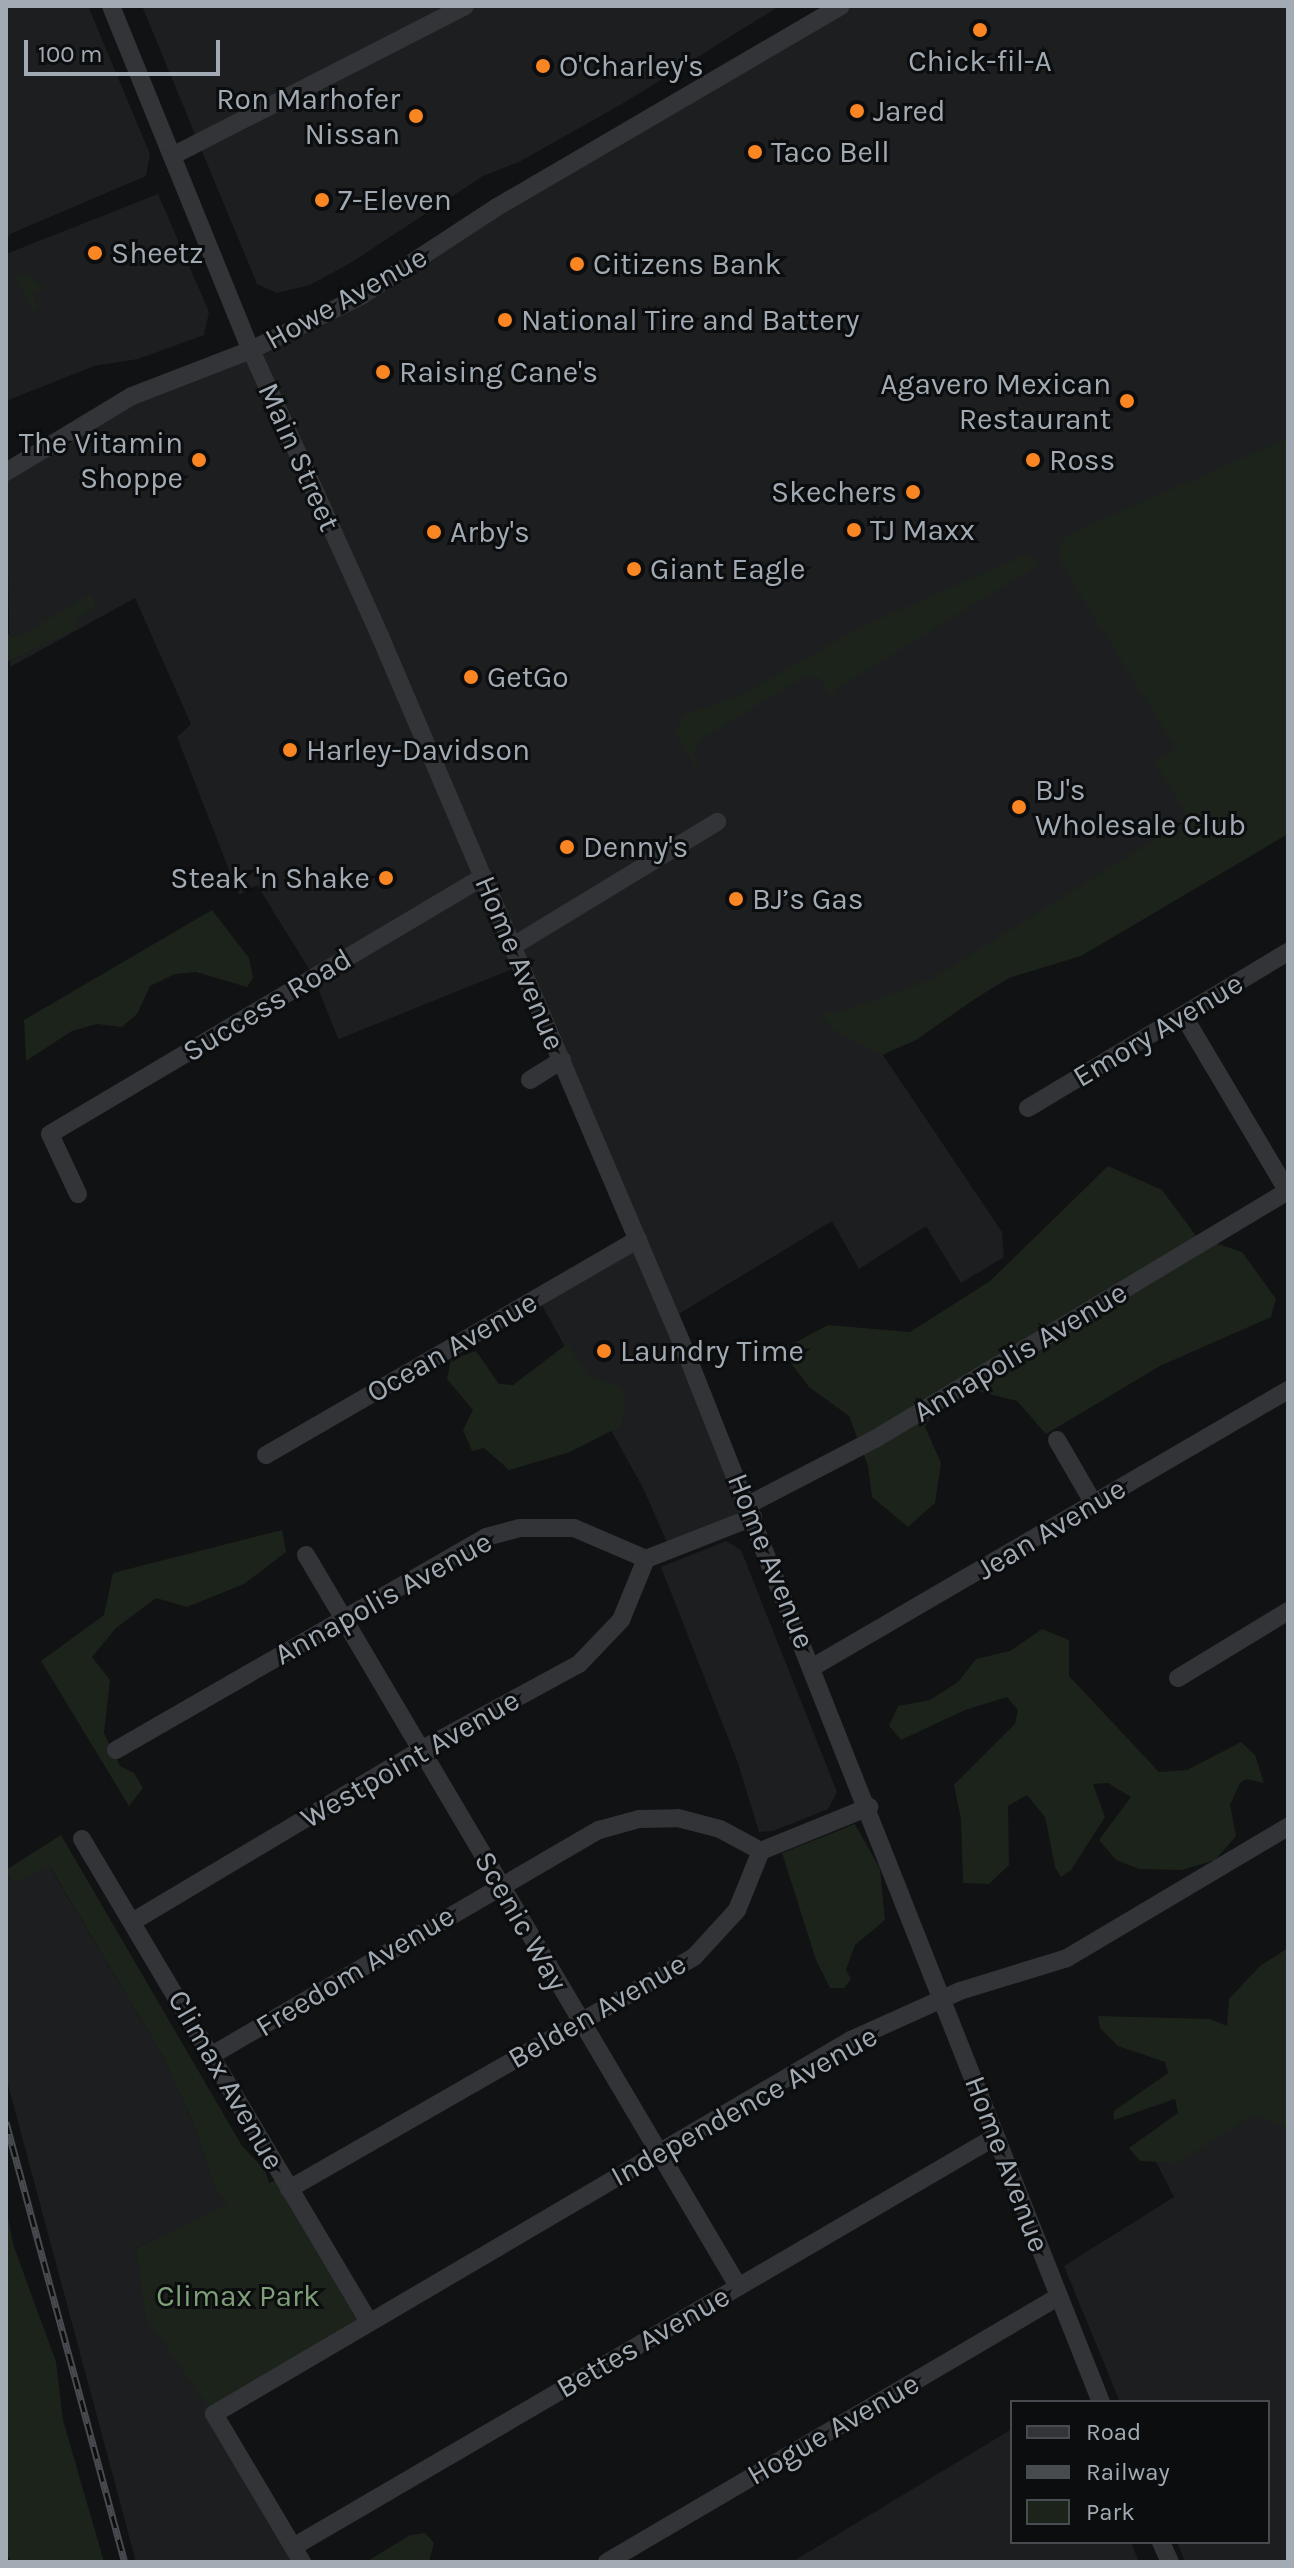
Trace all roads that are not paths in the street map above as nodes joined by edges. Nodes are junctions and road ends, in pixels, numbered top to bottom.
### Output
1 (111, 6) edge
2 (465, 6) edge
3 (841, 6) edge
4 (172, 156) junction
5 (251, 350) junction
6 (6, 472) edge
7 (420, 728) joint
8 (717, 822) dead end
9 (483, 877) junction
10 (513, 946) junction
11 (1288, 952) edge
12 (1183, 1015) junction
13 (562, 1060) junction
14 (530, 1080) dead end
15 (1028, 1108) dead end
16 (1288, 1192) edge
17 (78, 1194) dead end
18 (638, 1239) junction
19 (1288, 1390) edge
20 (1057, 1440) dead end
21 (266, 1455) dead end
22 (1094, 1504) junction
23 (750, 1511) junction
24 (306, 1555) dead end
25 (646, 1559) junction
26 (1288, 1611) edge
27 (343, 1618) junction
28 (813, 1667) junction
29 (1178, 1678) dead end
30 (116, 1750) dead end
31 (421, 1750) junction
32 (869, 1807) junction
33 (1288, 1827) edge
34 (82, 1839) dead end
35 (761, 1851) junction
36 (499, 1884) junction
37 (132, 1922) junction
38 (944, 2000) junction
39 (578, 2019) junction
40 (212, 2055) junction
41 (995, 2137) junction
42 (657, 2152) junction
43 (289, 2189) junction
44 (738, 2286) junction
45 (1058, 2297) junction
46 (369, 2322) junction
47 (1100, 2400) edge
48 (297, 2554) edge
49 (607, 2562) edge

1 - 4 street, Main Street
2 - 4 street
3 - 5 street, Howe Avenue
4 - 5 street, Main Street
5 - 6 street, Howe Avenue
5 - 7 street, Main Street
7 - 9 street, Home Avenue
8 - 10 street
9 - 10 street, Home Avenue
9 - 17 street, Success Road
10 - 13 street, Home Avenue
11 - 12 street, Emory Avenue
12 - 15 street, Emory Avenue
12 - 16 street
13 - 14 street
13 - 18 street, Home Avenue
16 - 23 street, Annapolis Avenue
18 - 21 street, Ocean Avenue
18 - 23 street, Home Avenue
19 - 22 street, Jean Avenue
20 - 22 street
22 - 28 street, Jean Avenue
23 - 25 street, Annapolis Avenue
23 - 28 street, Home Avenue
24 - 27 street, Scenic Way
25 - 27 street, Annapolis Avenue
25 - 31 street, Westpoint Avenue
26 - 29 street
27 - 30 street, Annapolis Avenue
27 - 31 street, Scenic Way
28 - 32 street, Home Avenue
31 - 36 street, Scenic Way
31 - 37 street, Westpoint Avenue
32 - 35 street
32 - 38 street, Home Avenue
33 - 38 street, Independence Avenue
34 - 37 street, Climax Avenue
35 - 36 street, Freedom Avenue
35 - 39 street, Belden Avenue
36 - 39 street, Scenic Way
36 - 40 street, Freedom Avenue
37 - 40 street, Climax Avenue
38 - 41 street, Home Avenue
38 - 42 street, Independence Avenue
39 - 42 street, Scenic Way
39 - 43 street, Belden Avenue
40 - 43 street, Climax Avenue
41 - 44 street, Bettes Avenue
41 - 45 street, Home Avenue
42 - 44 street, Scenic Way
42 - 46 street, Independence Avenue
43 - 46 street, Climax Avenue
44 - 48 street, Bettes Avenue
45 - 47 street, Home Avenue
45 - 49 street, Hogue Avenue
46 - 48 street, Independence Avenue

